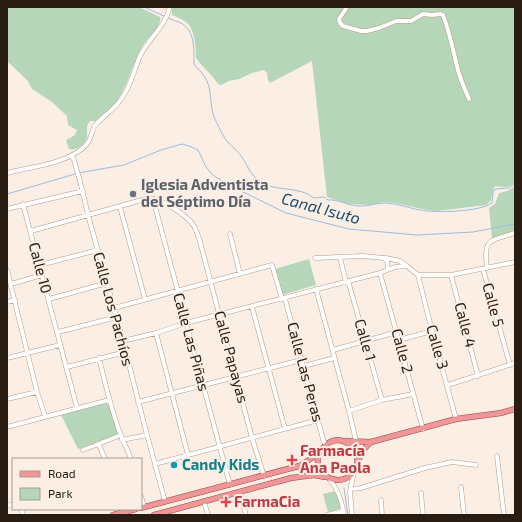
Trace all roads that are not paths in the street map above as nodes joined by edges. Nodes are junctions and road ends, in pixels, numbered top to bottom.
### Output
1 (170, 7) edge
2 (347, 7) edge
3 (469, 98) dead end
4 (73, 158) junction
5 (7, 173) edge
6 (83, 191) junction
7 (153, 199) junction
8 (23, 204) junction
9 (120, 207) junction
10 (7, 208) edge
11 (88, 215) junction
12 (31, 231) junction
13 (515, 233) edge
14 (230, 234) dead end
15 (98, 250) junction
16 (315, 258) dead end
17 (340, 258) junction
18 (386, 258) junction
19 (515, 262) edge
20 (40, 265) junction
21 (406, 266) junction
22 (485, 268) junction
23 (388, 269) junction
24 (7, 270) edge
25 (380, 273) junction
26 (240, 274) junction
27 (42, 275) junction
28 (418, 275) junction
29 (451, 275) junction
30 (210, 282) junction
31 (346, 282) junction
32 (107, 283) junction
33 (11, 284) junction
34 (316, 289) junction
35 (177, 291) junction
36 (145, 299) junction
37 (284, 299) junction
38 (15, 300) junction
39 (49, 300) junction
40 (7, 302) edge
41 (252, 307) junction
42 (114, 308) junction
43 (219, 315) junction
44 (116, 317) junction
45 (186, 323) junction
46 (432, 331) junction
47 (58, 332) junction
48 (397, 332) junction
49 (156, 333) junction
50 (399, 340) junction
51 (123, 341) junction
52 (366, 341) junction
53 (60, 345) junction
54 (333, 350) junction
55 (125, 352) junction
56 (28, 353) junction
57 (7, 358) edge
58 (99, 358) junction
59 (334, 358) junction
60 (301, 360) junction
61 (515, 364) edge
62 (510, 365) junction
63 (304, 366) junction
64 (67, 367) junction
65 (268, 368) junction
66 (236, 376) junction
67 (478, 376) junction
68 (204, 385) junction
69 (448, 385) junction
70 (37, 392) junction
71 (171, 393) junction
72 (413, 394) junction
73 (7, 399) edge
74 (109, 400) junction
75 (382, 400) junction
76 (138, 402) junction
77 (77, 408) junction
78 (515, 410) edge
79 (349, 411) junction
80 (45, 416) junction
81 (456, 419) junction
82 (318, 420) junction
83 (7, 427) edge
84 (286, 429) junction
85 (423, 429) junction
86 (147, 435) junction
87 (122, 437) junction
88 (252, 438) junction
89 (343, 441) junction
90 (356, 441) junction
91 (371, 442) junction
92 (99, 444) junction
93 (325, 444) junction
94 (219, 446) junction
95 (83, 450) dead end
96 (319, 452) junction
97 (188, 455) junction
98 (497, 456) dead end
99 (105, 458) edge
100 (131, 458) edge
101 (155, 464) junction
102 (357, 464) junction
103 (476, 465) dead end
104 (290, 468) junction
105 (354, 471) junction
106 (264, 476) junction
107 (327, 477) junction
108 (291, 478) junction
109 (230, 485) junction
110 (461, 487) dead end
111 (351, 489) junction
112 (240, 492) junction
113 (421, 493) dead end
114 (381, 500) dead end
115 (165, 501) junction
116 (204, 502) junction
117 (142, 507) edge
118 (132, 510) edge
119 (170, 513) edge
120 (344, 513) edge
121 (113, 515) edge
122 (154, 515) edge
123 (208, 515) edge
124 (246, 515) edge
125 (327, 515) edge
126 (352, 515) edge
127 (382, 515) edge
128 (423, 515) edge
129 (464, 515) edge
130 (504, 515) edge

1 - 4 street
2 - 3 street
4 - 5 street
4 - 6 street, Calle Los Pachíos
6 - 8 street
6 - 11 street, Calle Los Pachíos
7 - 9 street
7 - 30 street, Calle Papayas
7 - 35 street, Calle Las Piñas
8 - 10 street
8 - 12 street, Calle 10
9 - 11 street
9 - 36 street
11 - 12 street
11 - 15 street, Calle Los Pachíos
12 - 20 street, Calle 10
13 - 22 street, Calle 5
14 - 26 street
15 - 20 street
15 - 32 street, Calle Los Pachíos
16 - 17 street
17 - 18 street
17 - 31 street, Calle 1
18 - 21 street
18 - 23 street
19 - 22 street
20 - 27 street, Calle 10
21 - 23 street
21 - 28 street
22 - 29 street
22 - 62 street, Calle 5
23 - 25 street
24 - 33 street
25 - 31 street
25 - 48 street, Calle 2
26 - 30 street
26 - 37 street, Calle Las Peras
27 - 33 street
27 - 39 street, Calle 10
28 - 29 street
28 - 46 street, Calle 3
29 - 67 street, Calle 4
30 - 35 street
30 - 43 street, Calle Papayas
31 - 34 street
31 - 52 street, Calle 1
32 - 39 street
32 - 42 street, Calle Los Pachíos
33 - 38 street
34 - 37 street
34 - 54 street
35 - 36 street
35 - 45 street, Calle Las Piñas
36 - 42 street
37 - 41 street
37 - 60 street, Calle Las Peras
38 - 40 street
38 - 56 street
39 - 47 street, Calle 10
41 - 43 street
41 - 65 street
42 - 44 street, Calle Los Pachíos
43 - 45 street
43 - 66 street, Calle Papayas
44 - 47 street
44 - 51 street, Calle Los Pachíos
45 - 49 street
45 - 68 street, Calle Las Piñas
46 - 50 street
46 - 69 street, Calle 3
47 - 53 street, Calle 10
48 - 50 street, Calle 2
48 - 52 street
49 - 51 street
49 - 71 street
50 - 72 street, Calle 2
51 - 55 street, Calle Los Pachíos
52 - 54 street
52 - 75 street, Calle 1
53 - 56 street
53 - 64 street, Calle 10
54 - 59 street
55 - 58 street
55 - 76 street, Calle Los Pachíos
56 - 57 street
56 - 70 street
58 - 64 street
58 - 74 street
59 - 63 street
59 - 79 street
60 - 63 street, Calle Las Peras
60 - 65 street
61 - 62 street
62 - 67 street
63 - 82 street, Calle Las Peras
64 - 77 street, Calle 10
65 - 66 street
65 - 84 street
66 - 68 street
66 - 88 street, Calle Papayas
67 - 69 street
68 - 71 street
68 - 94 street, Calle Las Piñas
69 - 81 street, Calle 3
70 - 73 street
70 - 80 street
71 - 76 street
71 - 97 street
72 - 75 street
72 - 85 street, Calle 2
74 - 77 street
74 - 87 street
75 - 79 street
76 - 86 street, Calle Los Pachíos
77 - 80 street
78 - 81 main road
79 - 90 street
80 - 83 street
81 - 85 main road
82 - 84 street
82 - 93 street, Calle Las Peras
84 - 88 street
85 - 91 main road
86 - 87 street
86 - 101 street, Calle Los Pachíos
87 - 92 street
87 - 100 street
88 - 94 street
88 - 106 street, Calle Papayas
89 - 90 main road
89 - 93 main road
89 - 102 main road
90 - 91 main road
91 - 102 main road
92 - 95 street
92 - 99 street
93 - 96 main road
94 - 97 street
94 - 109 street, Calle Las Piñas
96 - 104 main road
96 - 107 main road
97 - 101 street
98 - 130 street
101 - 115 street, Calle Los Pachíos
102 - 105 main road
103 - 111 street
104 - 106 main road
104 - 108 main road
105 - 107 main road
105 - 111 street
106 - 109 main road
107 - 108 main road
107 - 120 street
108 - 112 main road
109 - 115 main road
110 - 129 street
111 - 126 street
112 - 116 main road
112 - 124 street
113 - 128 street
114 - 127 street
115 - 117 main road
116 - 119 main road
116 - 123 street
118 - 121 main road
119 - 122 main road
120 - 125 street

